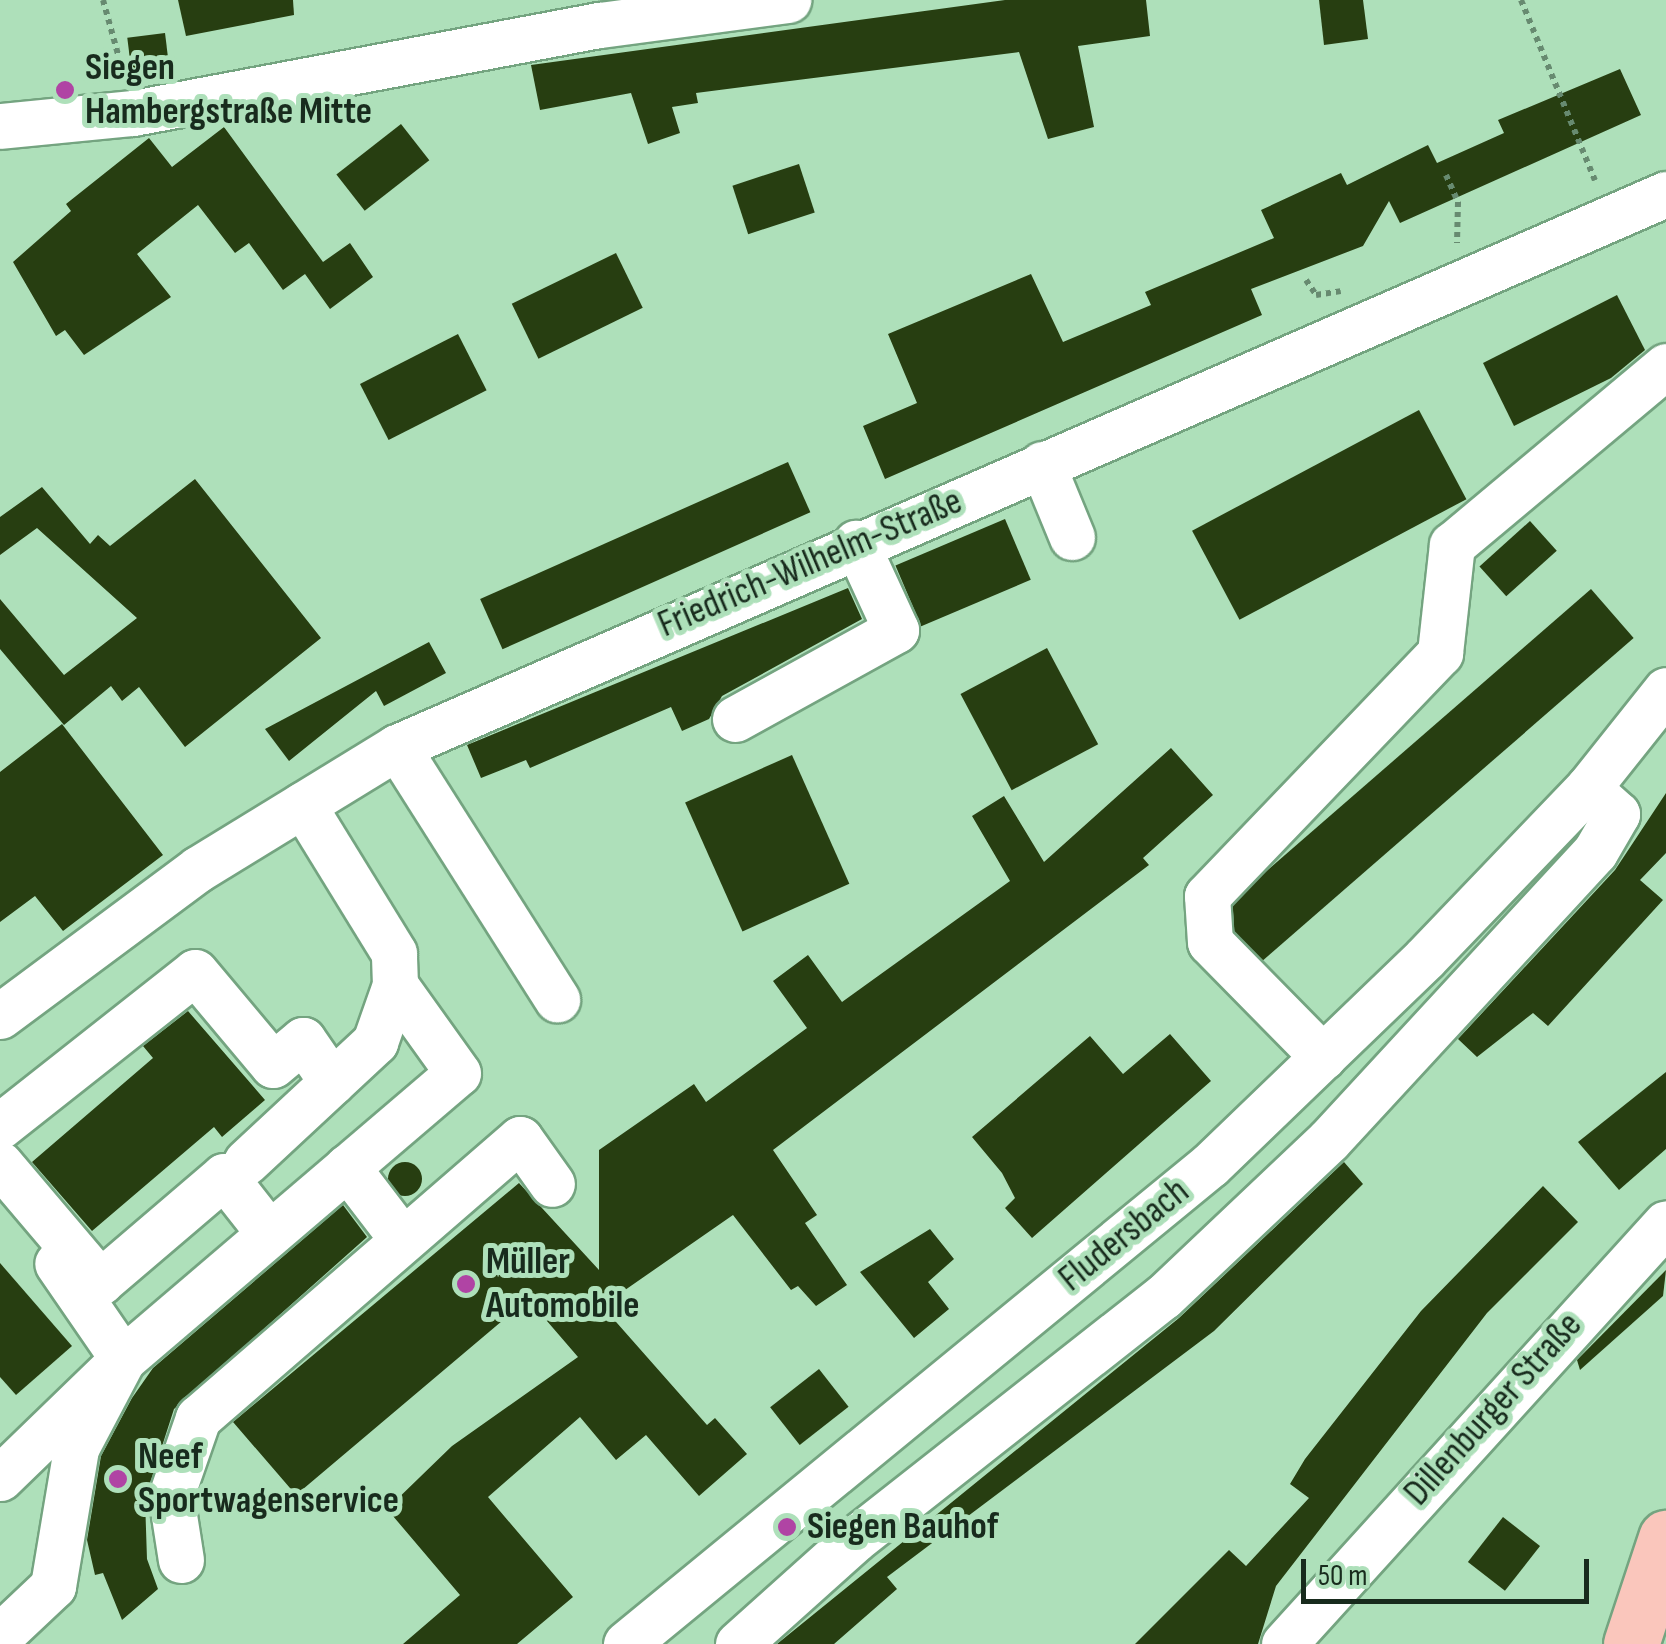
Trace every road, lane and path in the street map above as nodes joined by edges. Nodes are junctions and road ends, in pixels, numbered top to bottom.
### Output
1 (103, 0) edge
2 (788, 0) edge
3 (1521, 0) edge
4 (116, 40) dead end
5 (0, 126) edge
6 (1446, 175) dead end
7 (1666, 194) edge
8 (1611, 218) junction
9 (1441, 251) dead end
10 (1306, 280) dead end
11 (1337, 285) dead end
12 (1666, 366) edge
13 (1042, 464) junction
14 (1072, 537) dead end
15 (856, 543) junction
16 (1666, 690) edge
17 (735, 719) dead end
18 (397, 747) junction
19 (1618, 797) junction
20 (303, 805) junction
21 (395, 985) junction
22 (557, 999) dead end
23 (0, 1016) edge
24 (1322, 1057) junction
25 (332, 1082) junction
26 (0, 1126) edge
27 (246, 1162) dead end
28 (0, 1164) edge
29 (347, 1167) junction
30 (552, 1184) dead end
31 (0, 1196) edge
32 (1666, 1222) edge
33 (268, 1232) junction
34 (402, 1239) junction
35 (122, 1359) junction
36 (0, 1478) edge
37 (1666, 1538) edge
38 (181, 1560) dead end
39 (0, 1636) edge
40 (1628, 1640) edge
41 (626, 1644) edge
42 (738, 1644) edge
43 (1284, 1644) edge

1 - 4 path
2 - 5 street
3 - 8 path
6 - 9 path
7 - 8 street, Friedrich-Wilhelm-Straße
8 - 13 street, Friedrich-Wilhelm-Straße
10 - 11 path
12 - 24 street
13 - 14 street
13 - 15 street, Friedrich-Wilhelm-Straße
15 - 17 street
15 - 18 street, Friedrich-Wilhelm-Straße
16 - 19 street, Fludersbach
18 - 20 street, Friedrich-Wilhelm-Straße
18 - 22 street
19 - 24 street, Fludersbach
19 - 42 street, Fludersbach
20 - 21 street
20 - 23 street, Friedrich-Wilhelm-Straße
21 - 25 street
21 - 29 street
24 - 41 street, Fludersbach
25 - 26 street
25 - 27 street
28 - 33 street
29 - 33 street
29 - 34 street
30 - 34 street
31 - 35 street
32 - 43 street, Dillenburger Straße
33 - 35 street
34 - 38 street
35 - 36 street
35 - 39 street
37 - 40 main road

